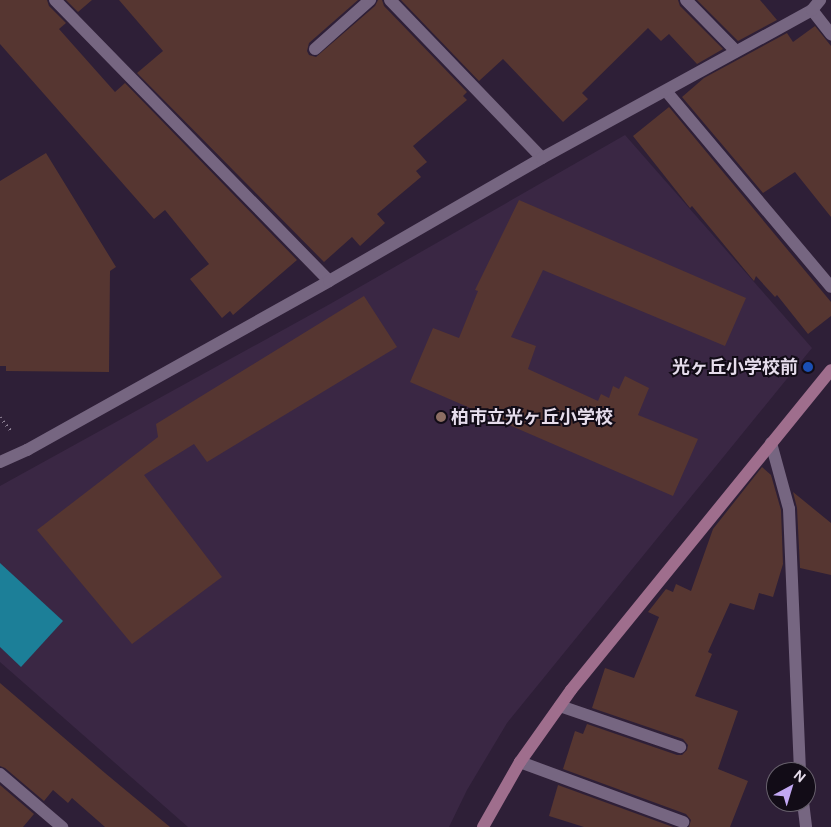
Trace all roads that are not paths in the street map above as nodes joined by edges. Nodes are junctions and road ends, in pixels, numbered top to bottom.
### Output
1 (55, 0) edge
2 (370, 0) edge
3 (390, 0) edge
4 (686, 0) edge
5 (816, 5) edge
6 (831, 34) edge
7 (315, 49) dead end
8 (736, 51) junction
9 (666, 91) junction
10 (542, 158) junction
11 (330, 281) junction
12 (831, 287) edge
13 (831, 370) edge
14 (771, 443) junction
15 (0, 462) edge
16 (560, 706) junction
17 (680, 747) dead end
18 (520, 762) junction
19 (800, 762) edge
20 (0, 774) edge
21 (804, 812) edge
22 (683, 822) dead end
23 (62, 827) edge
24 (483, 827) edge
25 (806, 827) edge

1 - 11 street
2 - 7 street
3 - 10 street
4 - 8 street
5 - 6 street
5 - 8 street
8 - 9 street
9 - 10 street
9 - 12 street
10 - 11 street
11 - 15 street
13 - 14 street
14 - 16 street
14 - 19 street
16 - 17 street
16 - 18 street
18 - 22 street
18 - 24 street
20 - 23 street
21 - 25 street

